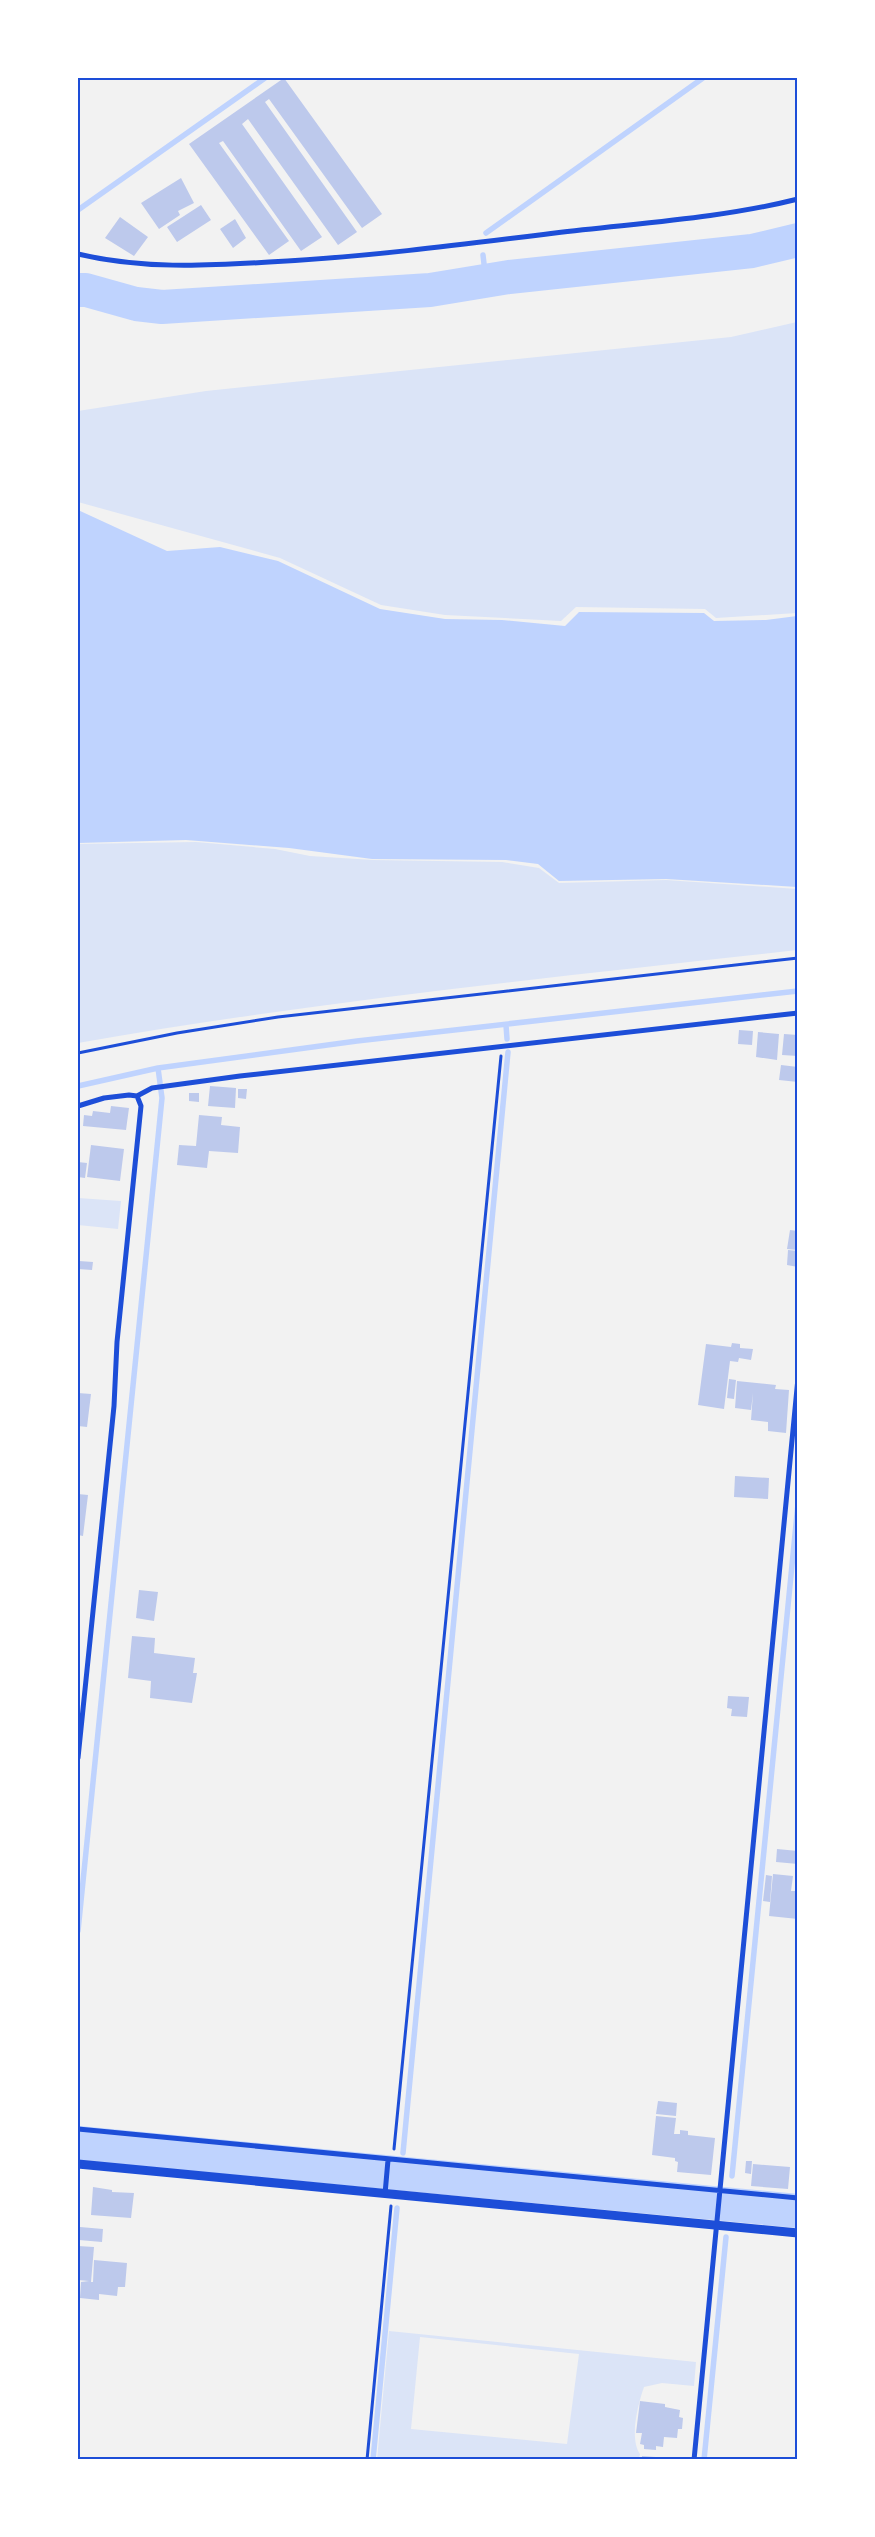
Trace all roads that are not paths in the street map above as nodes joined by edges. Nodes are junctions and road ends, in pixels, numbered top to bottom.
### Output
1 (798, 199) edge
2 (78, 254) edge
3 (798, 1013) edge
4 (137, 1096) junction
5 (78, 1106) edge
6 (798, 1378) edge
7 (78, 1758) edge
8 (78, 2129) edge
9 (389, 2162) junction
10 (78, 2164) edge
11 (719, 2193) junction
12 (389, 2195) junction
13 (798, 2198) edge
14 (717, 2226) junction
15 (798, 2233) edge
16 (694, 2460) edge

1 - 2 street
3 - 4 street
4 - 5 street
4 - 7 street
6 - 11 street
8 - 9 street
9 - 11 street
9 - 12 street
10 - 12 street
11 - 13 street
11 - 14 street
12 - 14 street
14 - 15 street
14 - 16 street

